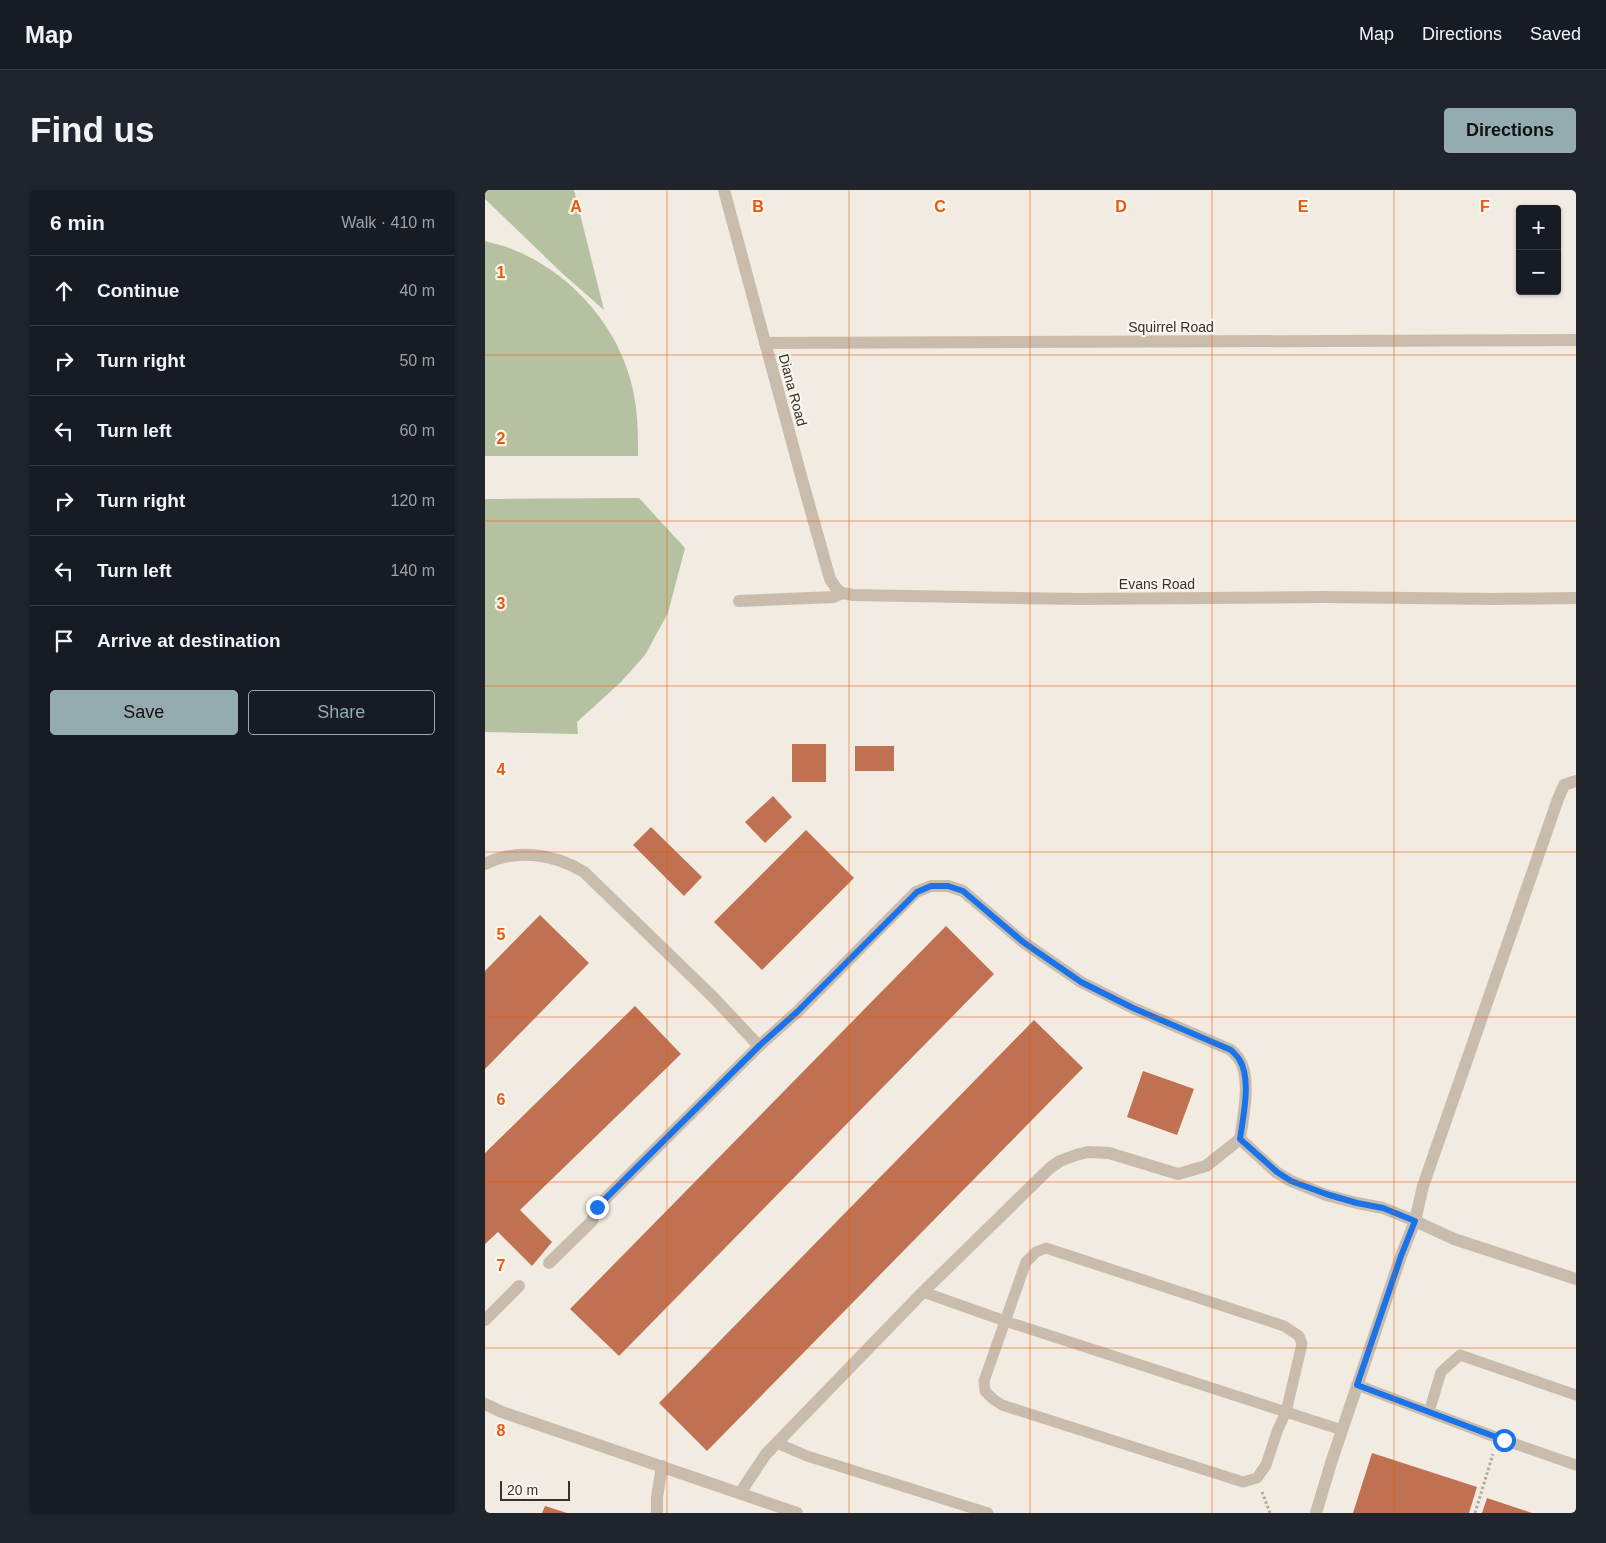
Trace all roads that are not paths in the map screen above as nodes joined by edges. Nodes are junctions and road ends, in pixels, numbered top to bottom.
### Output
1 (724, 190) edge
2 (1576, 340) edge
3 (765, 342) junction
4 (842, 593) junction
5 (1576, 598) edge
6 (739, 601) dead end
7 (1576, 781) edge
8 (485, 864) edge
9 (759, 1046) junction
10 (1240, 1139) junction
11 (1415, 1221) junction
12 (549, 1264) dead end
13 (1576, 1280) edge
14 (519, 1286) dead end
15 (923, 1292) junction
16 (485, 1320) edge
17 (1005, 1321) junction
18 (1357, 1385) junction
19 (1576, 1395) edge
20 (485, 1404) edge
21 (1286, 1412) junction
22 (1429, 1412) junction
23 (1342, 1430) junction
24 (777, 1443) junction
25 (1576, 1464) edge
26 (662, 1466) junction
27 (740, 1493) junction
28 (657, 1513) edge
29 (797, 1513) edge
30 (988, 1513) edge
31 (1316, 1513) edge

1 - 3 street, Diana Road
2 - 3 street, Squirrel Road
3 - 4 street, Diana Road
4 - 5 street, Evans Road
4 - 6 street, Evans Road
7 - 11 street
8 - 9 street
9 - 10 street
9 - 12 street
10 - 11 street
10 - 15 street
11 - 13 street
11 - 18 street
14 - 16 street
15 - 17 lane
15 - 24 street
17 - 21 lane
17 - 21 lane
17 - 21 lane
18 - 22 lane
18 - 23 street
19 - 22 lane
20 - 26 street
21 - 23 lane
22 - 25 lane
23 - 31 street
24 - 27 street
24 - 30 lane
26 - 27 street
26 - 28 street
27 - 29 street

